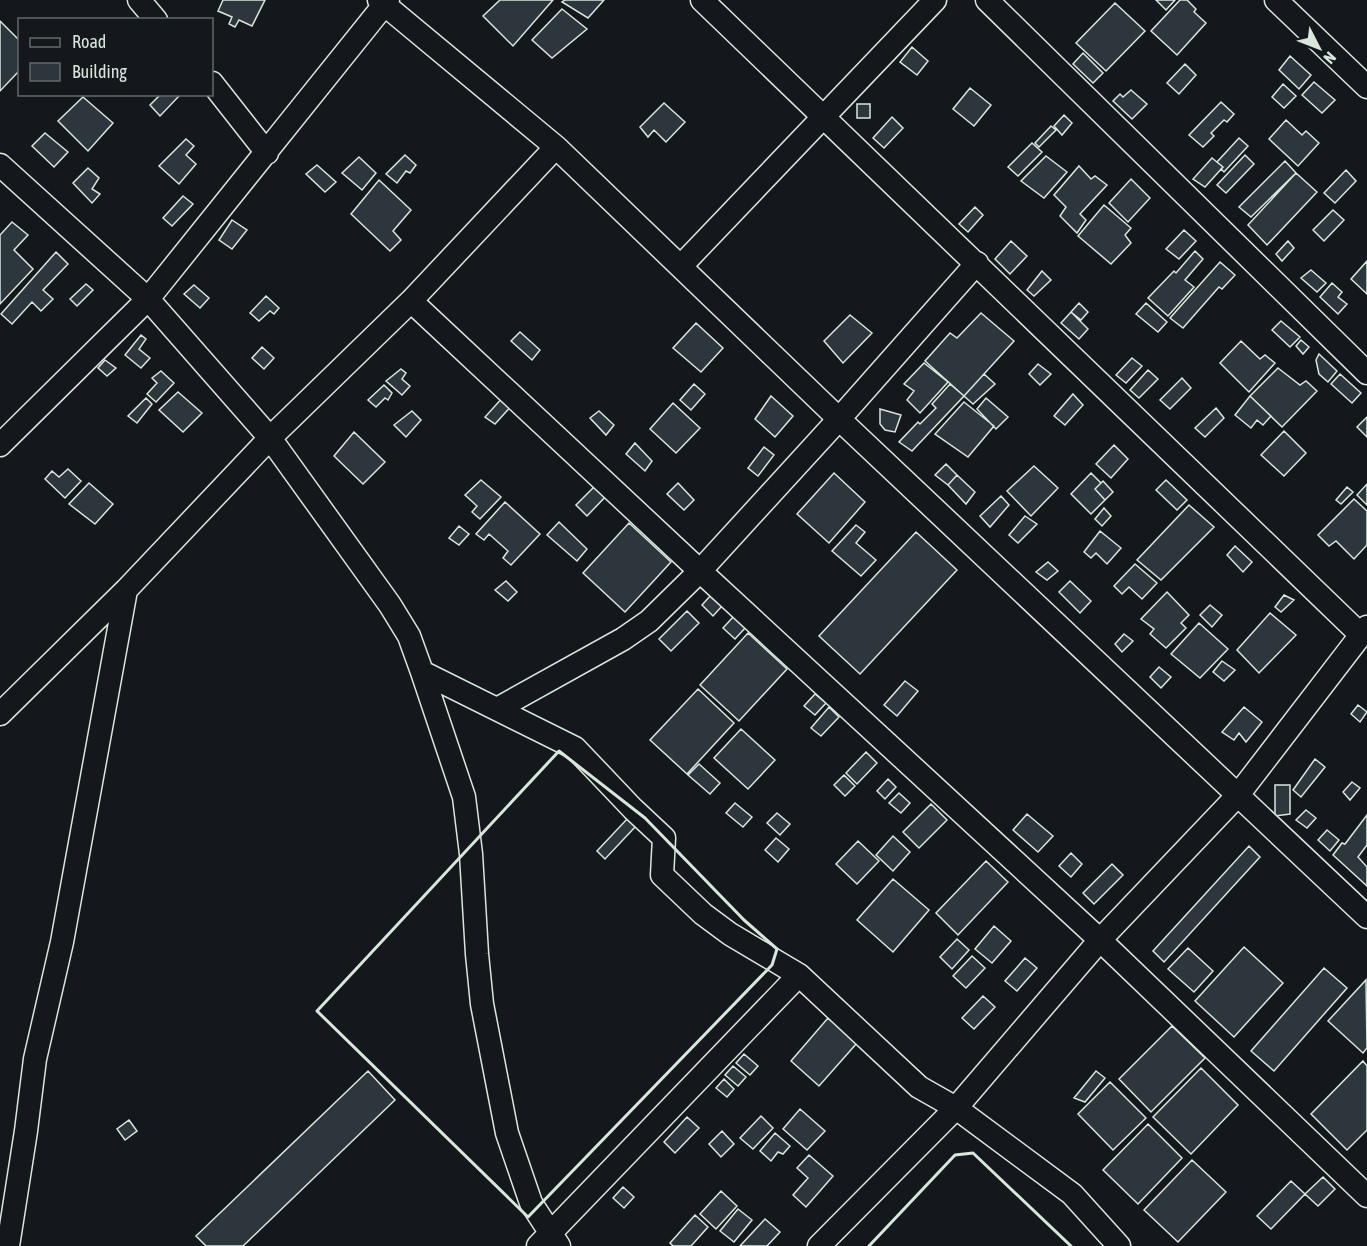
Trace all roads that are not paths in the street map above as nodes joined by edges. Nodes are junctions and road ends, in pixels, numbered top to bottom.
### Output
1 (139, 0) edge
2 (702, 0) edge
3 (935, 0) edge
4 (987, 0) edge
5 (1276, 0) edge
6 (384, 1) edge
7 (154, 18) edge
8 (213, 84) edge
9 (1367, 87) edge
10 (824, 116) junction
11 (556, 147) junction
12 (267, 153) junction
13 (0, 165) edge
14 (977, 263) junction
15 (681, 266) junction
16 (148, 299) junction
17 (411, 301) junction
18 (1367, 373) edge
19 (839, 419) junction
20 (270, 438) junction
21 (0, 445) edge
22 (700, 571) junction
23 (126, 590) junction
24 (1364, 631) edge
25 (422, 672) junction
26 (496, 709) junction
27 (0, 714) edge
28 (1238, 795) junction
29 (1367, 917) edge
30 (1100, 940) junction
31 (799, 975) junction
32 (956, 1108) junction
33 (1367, 1196) edge
34 (549, 1242) edge
35 (8, 1246) edge
36 (819, 1246) edge
37 (1119, 1246) edge

1 - 7 street
2 - 10 street
3 - 10 street
4 - 18 street
5 - 9 street
6 - 11 street
6 - 12 street
8 - 12 street
10 - 14 street
10 - 15 street
11 - 15 street
11 - 17 street
12 - 16 street
13 - 16 street
14 - 19 street
14 - 24 street
15 - 19 street
16 - 20 street
16 - 21 street
17 - 20 street
17 - 22 street
19 - 22 street
19 - 28 street
20 - 23 street
20 - 25 street
22 - 26 street
22 - 30 street
23 - 27 street
23 - 35 street
24 - 28 street
25 - 26 street
25 - 34 street
26 - 31 street
28 - 29 street
28 - 30 street
30 - 32 street
30 - 33 street
31 - 32 street
31 - 34 street
32 - 36 street
32 - 37 street

